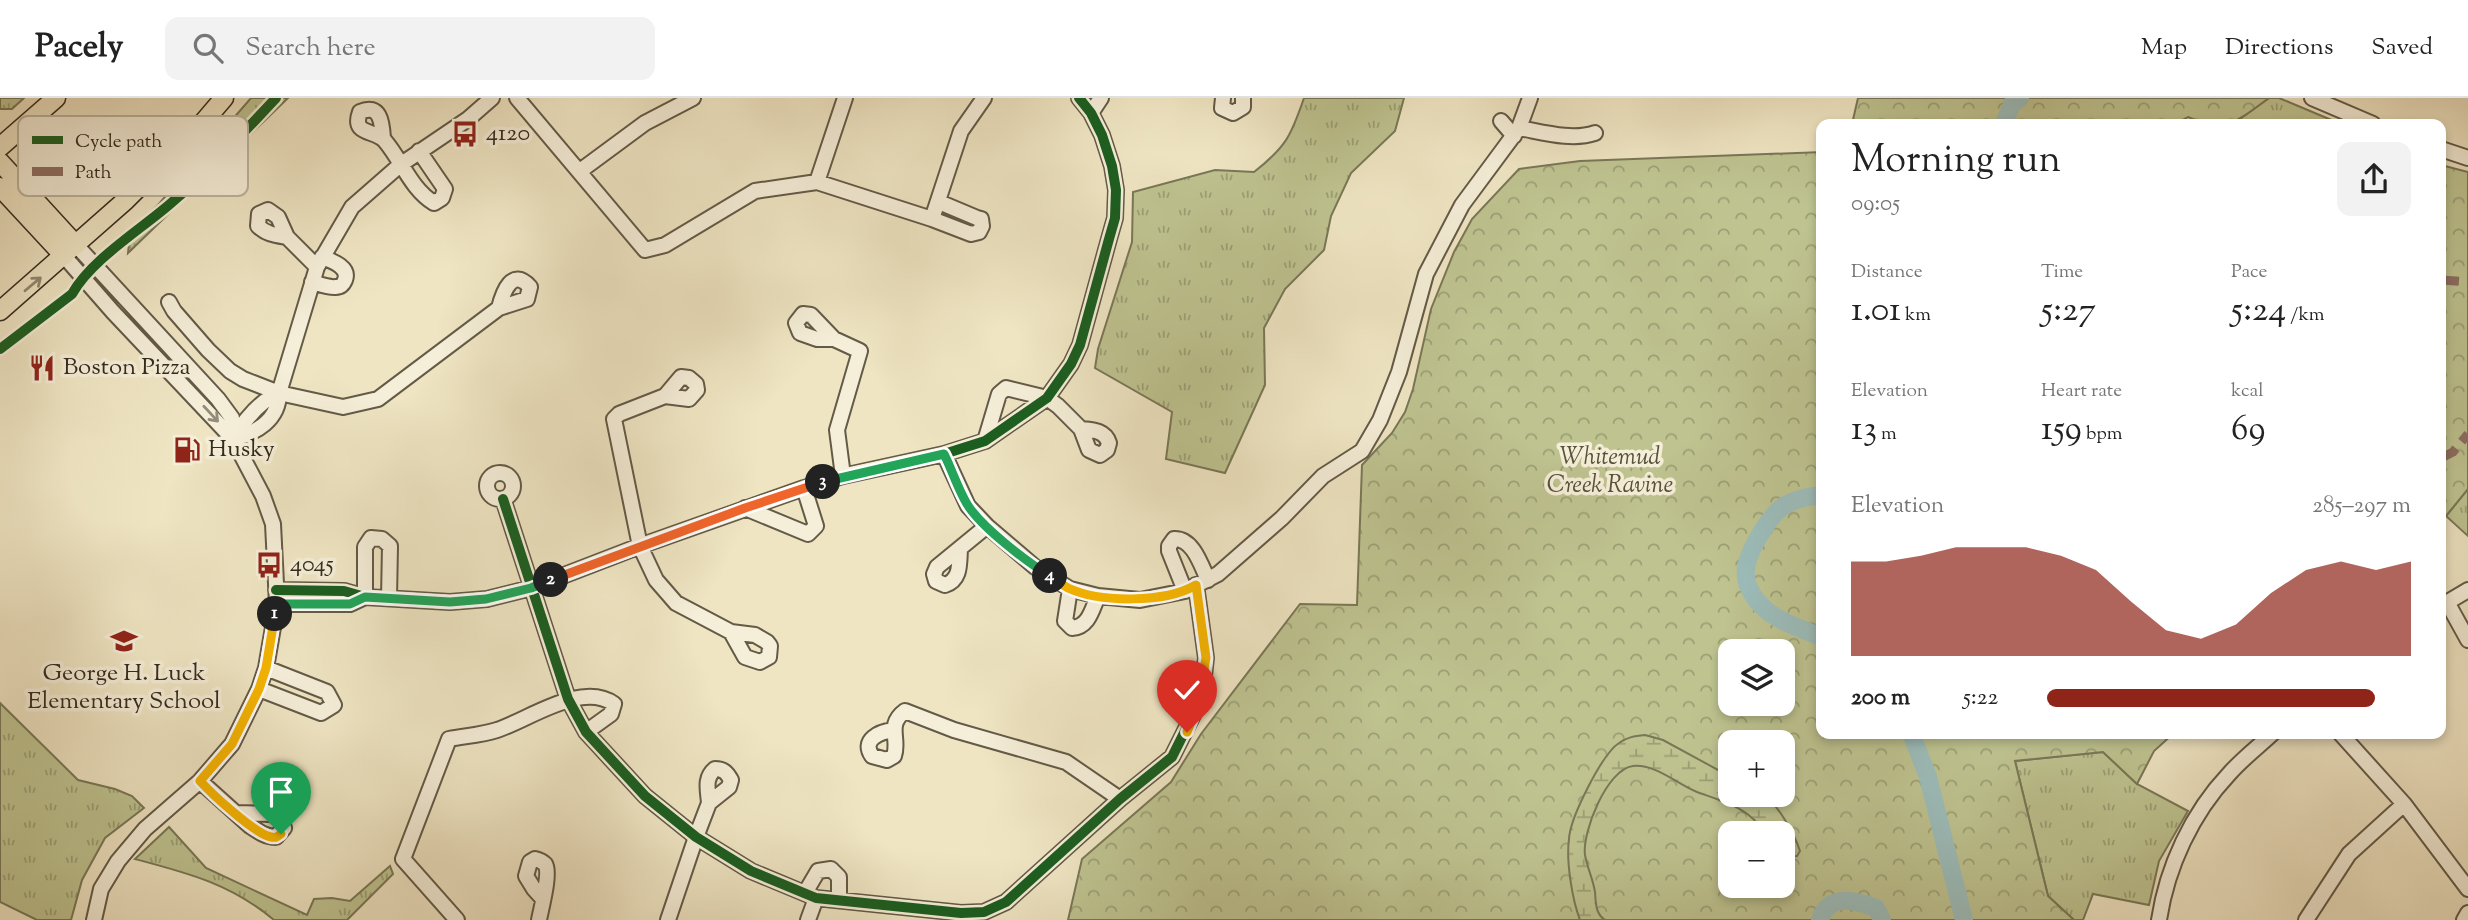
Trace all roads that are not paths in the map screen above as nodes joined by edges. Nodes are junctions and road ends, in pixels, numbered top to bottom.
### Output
1 (56, 98) edge
2 (224, 98) edge
3 (492, 98) edge
4 (517, 98) edge
5 (694, 98) edge
6 (845, 98) edge
7 (984, 98) edge
8 (1079, 98) edge
9 (1101, 98) edge
10 (1223, 98) edge
11 (1243, 98) edge
12 (1530, 98) edge
13 (2312, 98) edge
14 (1091, 113) junction
15 (35, 116) edge
16 (209, 116) edge
17 (2361, 119) edge
18 (1501, 121) dead end
19 (18, 131) edge
20 (1517, 132) junction
21 (1595, 133) dead end
22 (383, 138) dead end
23 (0, 147) edge
24 (419, 151) junction
25 (2446, 151) edge
26 (2468, 158) edge
27 (0, 162) edge
28 (400, 165) junction
29 (580, 171) junction
30 (817, 182) junction
31 (18, 185) edge
32 (0, 187) edge
33 (27, 196) edge
34 (128, 196) edge
35 (939, 202) junction
36 (932, 219) junction
37 (286, 237) dead end
38 (70, 250) junction
39 (320, 262) junction
40 (312, 282) junction
41 (169, 302) dead end
42 (499, 308) dead end
43 (0, 311) edge
44 (154, 328) junction
45 (141, 339) junction
46 (834, 339) dead end
47 (279, 393) junction
48 (665, 396) dead end
49 (1047, 398) junction
50 (1081, 429) dead end
51 (233, 439) junction
52 (985, 441) junction
53 (944, 454) junction
54 (843, 476) junction
55 (804, 488) junction
56 (503, 499) dead end
57 (745, 508) junction
58 (987, 526) junction
59 (640, 546) junction
60 (960, 549) dead end
61 (1196, 585) junction
62 (531, 588) junction
63 (1070, 589) junction
64 (2468, 590) edge
65 (1098, 596) junction
66 (276, 597) junction
67 (365, 597) junction
68 (389, 598) junction
69 (2446, 603) edge
70 (2446, 607) edge
71 (731, 632) dead end
72 (2468, 640) edge
73 (266, 668) junction
74 (259, 689) junction
75 (568, 699) junction
76 (893, 730) dead end
77 (586, 732) junction
78 (2267, 739) edge
79 (2345, 739) edge
80 (200, 781) junction
81 (1120, 799) junction
82 (709, 803) dead end
83 (2404, 804) junction
84 (236, 813) dead end
85 (696, 837) junction
86 (2468, 889) edge
87 (811, 896) junction
88 (543, 899) dead end
89 (839, 900) junction
90 (2468, 913) edge
91 (94, 920) edge
92 (457, 920) edge
93 (539, 920) edge
94 (668, 920) edge
95 (808, 920) edge
96 (2159, 920) edge
97 (2306, 920) edge
98 (2464, 920) edge

1 - 15 main road
2 - 16 main road
3 - 24 street
4 - 29 street
5 - 29 street
6 - 30 street
7 - 35 street
8 - 14 street
9 - 14 street
10 - 11 street
12 - 20 street
13 - 17 street
14 - 49 street
18 - 20 street
19 - 23 main road
20 - 21 street
20 - 61 street
22 - 28 street
24 - 28 street
24 - 28 street
25 - 26 street
27 - 31 main road
28 - 39 street
29 - 30 street
30 - 36 street
32 - 38 main road
33 - 38 main road
34 - 38 main road
35 - 36 street
35 - 36 street
37 - 39 street
43 -> 38 main road
38 - 44 street
38 - 45 street
39 - 40 street
39 - 40 street
40 - 47 street
41 - 47 street
42 - 47 street
44 - 45 street
44 - 51 street
45 -> 51 street
46 - 54 street
47 - 51 street
48 - 59 street
49 - 50 street
49 - 52 street
49 - 52 street
51 - 66 street
52 - 53 street
53 - 54 street
53 - 58 street
54 - 55 street
55 - 57 street
55 - 57 street
56 - 62 street
57 - 59 street
58 - 60 street
58 - 63 street
59 - 62 street
59 - 71 street
61 - 65 street
61 - 81 street
62 - 68 street
62 - 75 street
63 - 65 street
63 - 65 street
64 - 69 street
66 - 67 street
66 - 73 street
67 - 68 street
67 - 68 street
70 - 72 street
73 - 74 street
73 - 74 street
74 - 80 street
75 - 77 street
75 - 77 street
75 - 92 street
76 - 81 street
77 - 85 street
78 - 96 street
79 - 83 street
80 - 84 street
80 - 91 street
81 - 89 street
82 - 85 street
83 - 86 street
83 - 97 street
85 - 87 street
85 - 94 street
87 - 89 street
87 - 89 street
87 - 95 street
88 - 93 street
90 - 98 street

